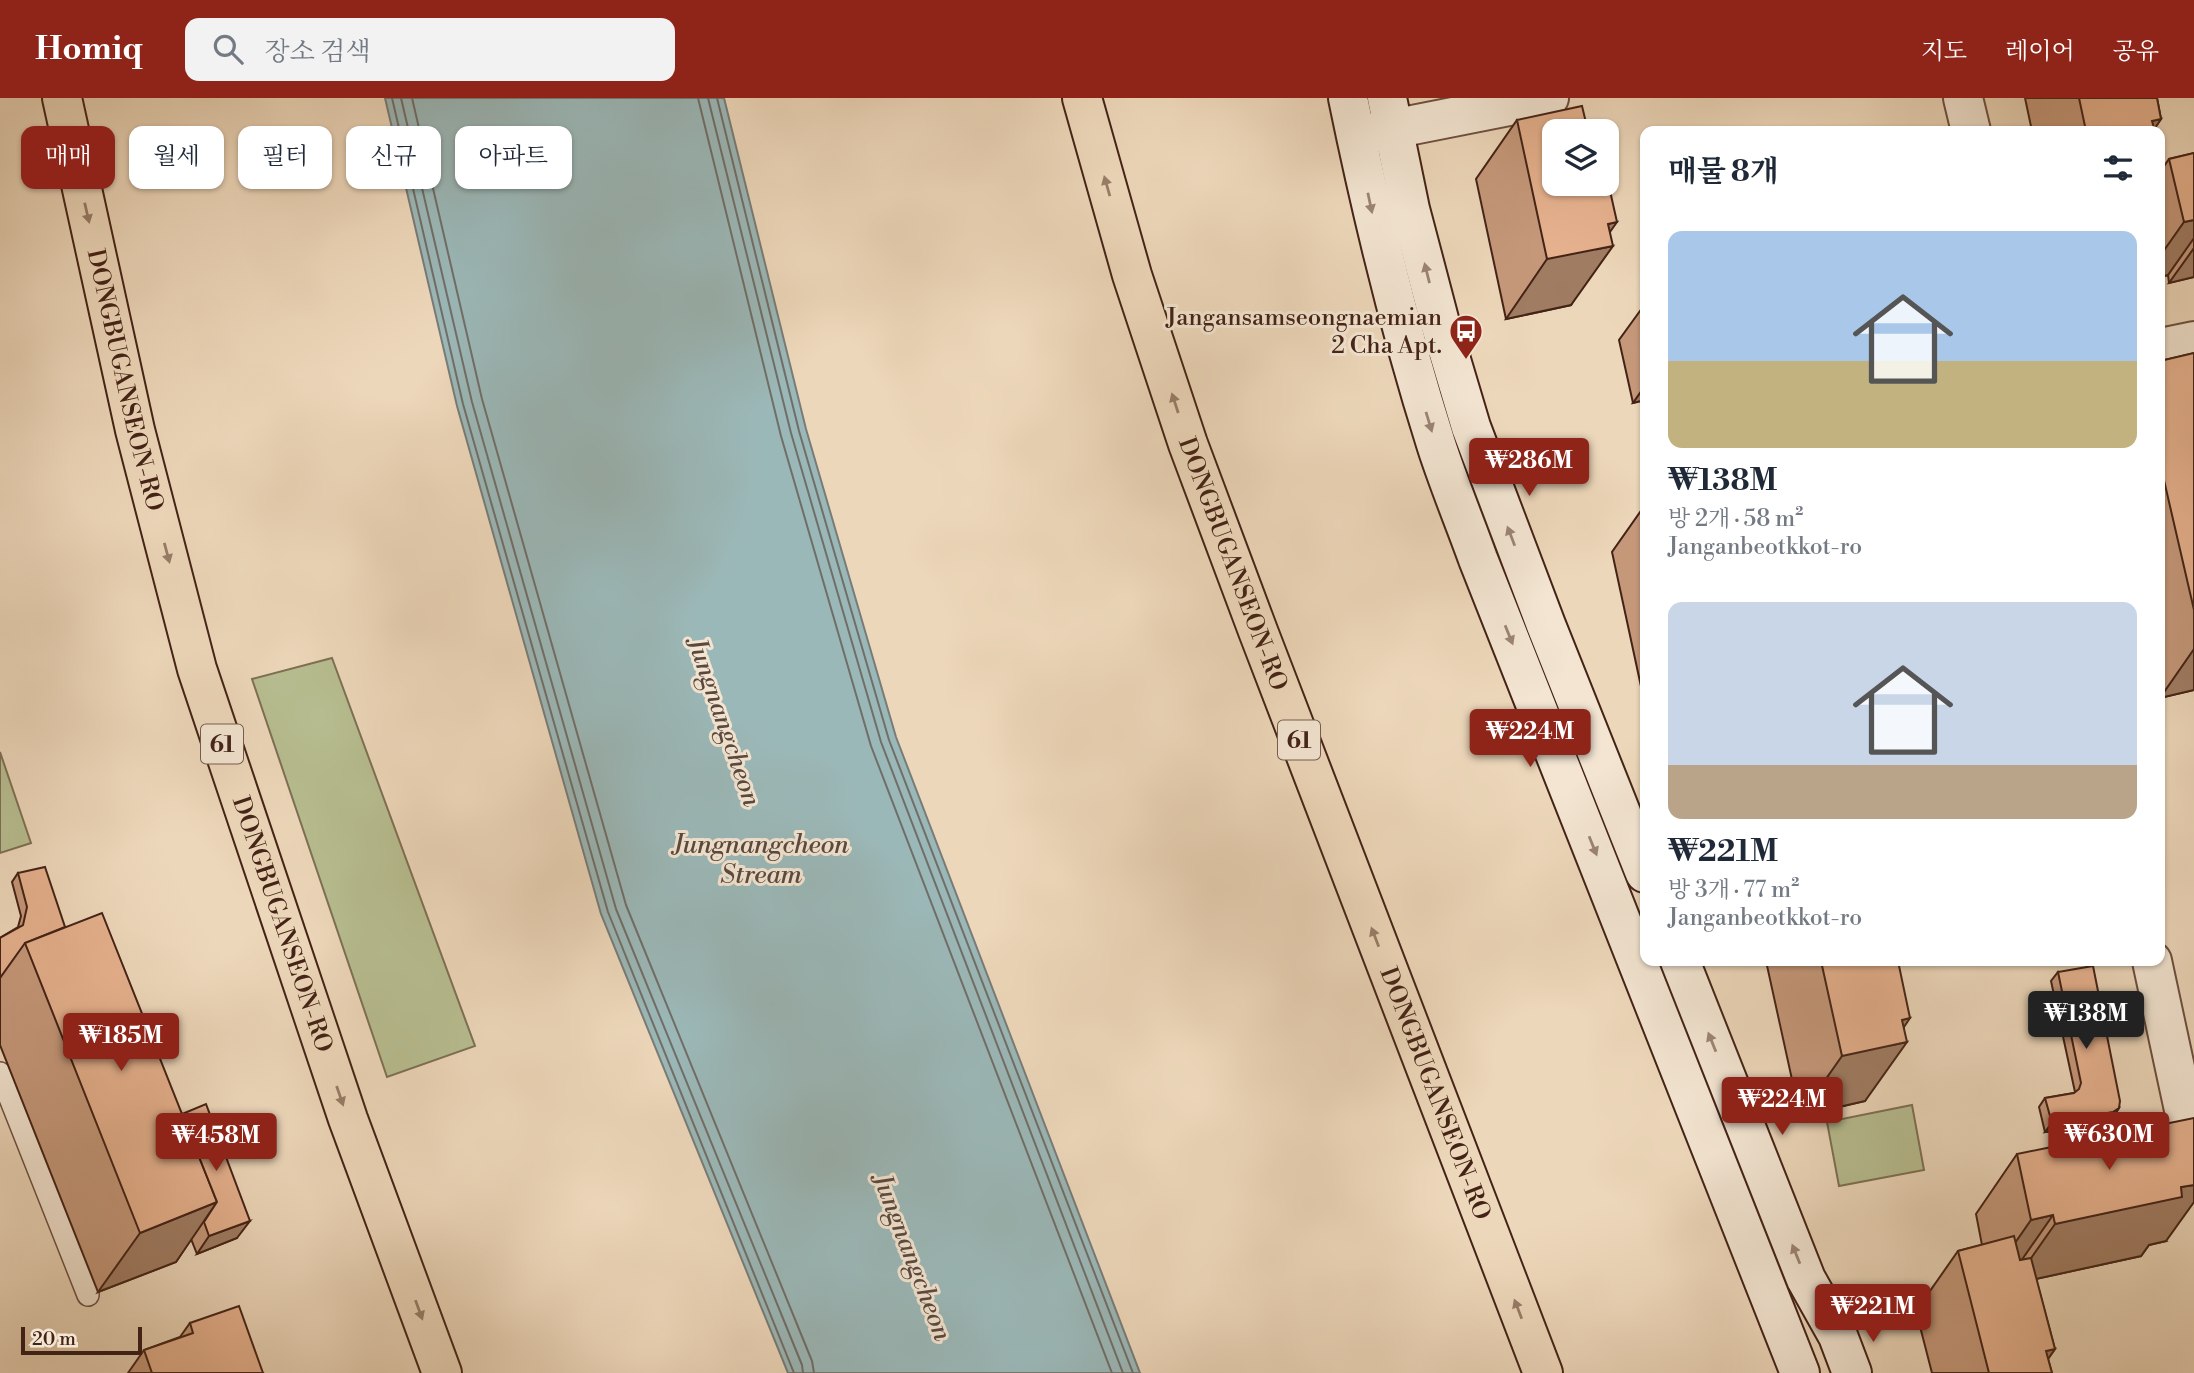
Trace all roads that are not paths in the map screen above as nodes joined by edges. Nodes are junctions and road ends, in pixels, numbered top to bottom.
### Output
1 (61, 98) edge
2 (1082, 98) edge
3 (1348, 98) edge
4 (1549, 98) edge
5 (1963, 98) edge
6 (1390, 113) edge
7 (1970, 126) edge
8 (1356, 136) junction
9 (2194, 341) edge
10 (2165, 347) edge
11 (1640, 860) edge
12 (1682, 966) edge
13 (2153, 966) edge
14 (0, 1073) edge
15 (2194, 1138) edge
16 (88, 1294) dead end
17 (442, 1373) edge
18 (1543, 1373) edge
19 (1800, 1373) edge
20 (1853, 1373) edge

1 -> 17 highway, DONGBUGANSEON-RO / 61
18 -> 2 highway, DONGBUGANSEON-RO / 61
3 - 8 street
4 - 6 street
5 - 7 street
6 - 8 street
11 -> 6 street
8 -> 19 street
9 - 10 street
20 -> 12 street
13 - 15 street
14 - 16 lane

